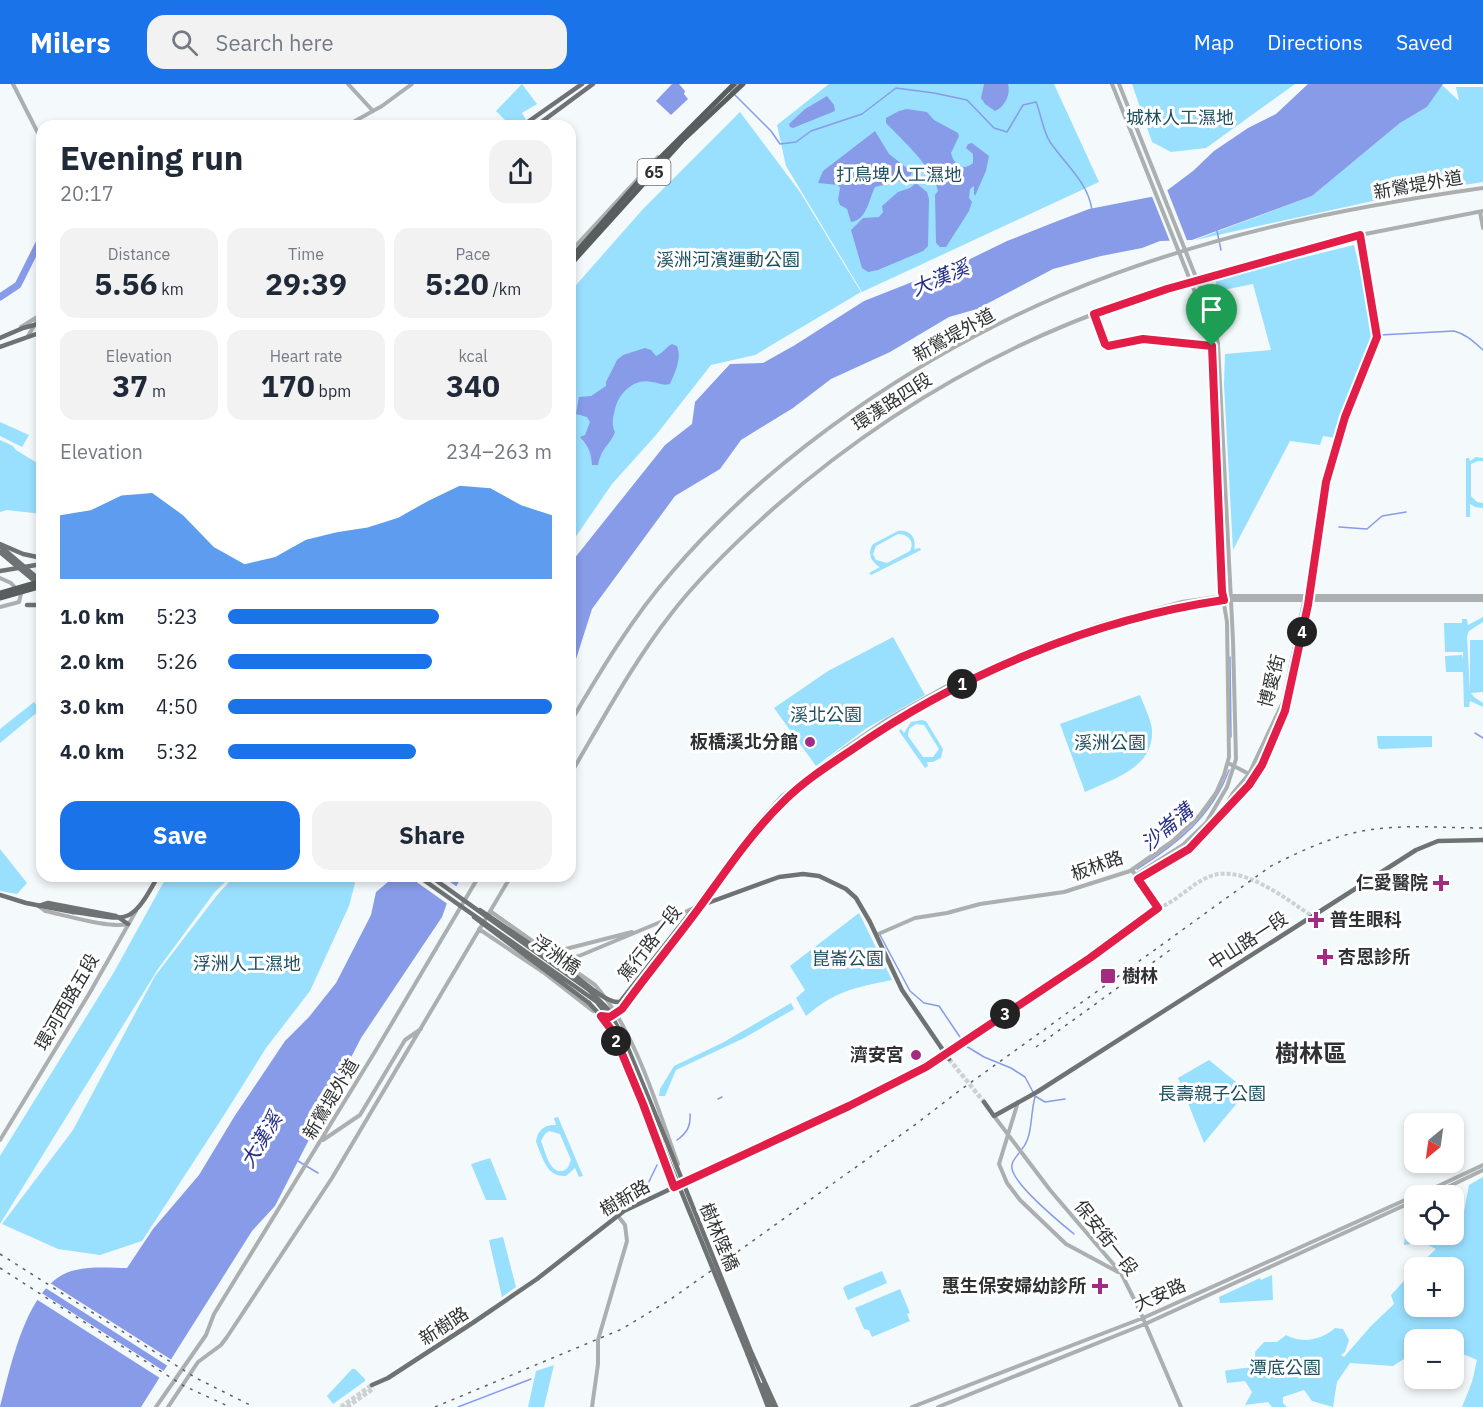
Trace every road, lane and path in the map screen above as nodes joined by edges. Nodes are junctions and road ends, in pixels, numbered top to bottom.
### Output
1 (13, 84) edge
2 (348, 84) edge
3 (412, 84) edge
4 (582, 84) edge
5 (593, 84) edge
6 (734, 84) edge
7 (738, 84) edge
8 (743, 84) edge
9 (1112, 84) edge
10 (1119, 84) edge
11 (373, 111) junction
12 (357, 120) edge
13 (531, 120) edge
14 (545, 120) edge
15 (36, 129) edge
16 (682, 138) junction
17 (1483, 188) edge
18 (1481, 212) edge
19 (591, 228) junction
20 (1483, 228) edge
21 (596, 233) junction
22 (1360, 235) junction
23 (576, 245) edge
24 (576, 255) edge
25 (576, 255) edge
26 (576, 256) edge
27 (1094, 314) junction
28 (36, 317) edge
29 (36, 322) edge
30 (34, 325) junction
31 (13, 333) junction
32 (36, 334) edge
33 (28, 336) junction
34 (0, 338) edge
35 (1211, 344) junction
36 (0, 347) edge
37 (0, 545) edge
38 (0, 552) edge
39 (36, 557) edge
40 (36, 565) edge
41 (0, 571) edge
42 (0, 578) edge
43 (36, 578) edge
44 (36, 579) edge
45 (36, 585) edge
46 (36, 586) edge
47 (0, 593) edge
48 (0, 598) edge
49 (1224, 598) junction
50 (1231, 598) junction
51 (1307, 598) junction
52 (1483, 598) edge
53 (27, 605) joint
54 (8, 606) junction
55 (36, 606) edge
56 (0, 608) edge
57 (974, 676) junction
58 (576, 713) edge
59 (1228, 763) junction
60 (576, 766) edge
61 (1235, 767) junction
62 (1252, 775) junction
63 (1483, 840) edge
64 (1132, 870) junction
65 (1137, 877) junction
66 (153, 882) edge
67 (154, 882) edge
68 (427, 882) edge
69 (438, 882) edge
70 (474, 882) edge
71 (507, 882) edge
72 (0, 895) edge
73 (701, 905) junction
74 (39, 906) junction
75 (472, 906) junction
76 (138, 908) junction
77 (694, 908) junction
78 (468, 911) junction
79 (490, 911) junction
80 (117, 916) junction
81 (128, 924) junction
82 (479, 929) junction
83 (515, 929) junction
84 (642, 930) junction
85 (876, 935) junction
86 (601, 939) junction
87 (605, 945) junction
88 (505, 946) junction
89 (550, 953) junction
90 (561, 961) junction
91 (543, 972) junction
92 (605, 999) junction
93 (617, 1014) junction
94 (601, 1016) junction
95 (607, 1023) junction
96 (422, 1028) junction
97 (613, 1032) junction
98 (623, 1042) junction
99 (945, 1053) junction
100 (949, 1059) tunnel mouth
101 (646, 1077) junction
102 (647, 1098) junction
103 (984, 1102) tunnel mouth
104 (1018, 1102) junction
105 (994, 1116) junction
106 (1008, 1136) junction
107 (0, 1140) edge
108 (321, 1141) junction
109 (1483, 1165) edge
110 (1483, 1170) edge
111 (685, 1182) junction
112 (1440, 1185) edge
113 (1452, 1185) edge
114 (674, 1187) junction
115 (1404, 1201) edge
116 (1404, 1206) edge
117 (617, 1215) junction
118 (1121, 1273) junction
119 (522, 1288) joint
120 (1143, 1318) junction
121 (1145, 1324) junction
122 (750, 1355) junction
123 (373, 1386) tunnel mouth
124 (156, 1407) edge
125 (168, 1407) edge
126 (592, 1407) edge
127 (772, 1407) edge
128 (912, 1407) edge
129 (938, 1407) edge
130 (1181, 1407) edge

1 - 15 street
2 - 11 street
3 - 11 street
4 - 13 main road
5 - 14 main road
6 - 24 highway, 65, bridge
7 - 16 street
8 - 26 highway, 65, bridge
9 - 35 street, 板林路, bridge
10 - 50 street, bridge
11 - 12 street
16 - 19 street
16 - 21 street
17 - 58 street, 新鶯堤外道
18 - 20 street
18 - 22 street, 環漢路四段
19 - 21 street
19 - 23 street
21 - 25 street
22 - 27 street, 環漢路四段
22 - 51 street, 博愛街
27 - 35 street
27 - 60 street, 環漢路四段
28 - 31 street
29 - 30 street
30 - 31 main road
30 - 33 street
31 - 34 main road
32 - 33 main road
33 - 36 main road
35 - 49 street, 板林路
37 - 39 main road
37 - 43 main road, bridge
38 - 44 main road, bridge
40 - 41 main road
42 - 54 street
45 - 47 highway, bridge
46 - 48 highway, bridge
49 - 50 street
49 - 57 street
49 - 59 street, 板林路
50 - 51 street
50 - 61 street
51 - 52 street
51 - 62 street, 博愛街
53 - 54 street
53 - 55 main road
54 - 56 street
57 - 73 street
57 - 77 street
59 - 61 street
59 - 64 street, 板林路
61 - 62 street
61 - 65 street
62 - 65 street, 博愛街
63 - 104 main road, 中山路一段
64 - 65 street
64 - 85 street, 板林路
65 - 99 street
66 - 76 main road, 環河西路五段
67 - 74 main road, bridge
68 - 78 main road, 浮洲橋, bridge
69 - 75 main road, 浮洲橋, bridge
70 - 108 street, 新鶯堤外道
71 - 79 street
72 - 74 main road
73 - 77 main road
73 - 85 main road
73 - 93 main road, 篤行路一段
74 - 80 main road
74 - 81 street
75 - 92 main road, 篤行路一段, bridge
75 - 98 main road, 浮洲橋, bridge
76 - 80 main road
76 - 81 street, 環河西路五段
77 - 84 street
77 - 92 main road, 篤行路一段
78 - 94 main road, bridge
78 - 98 main road, 浮洲橋, bridge
79 - 82 street
79 - 83 street
80 - 81 main road
81 - 107 street, 環河西路五段
82 - 88 street
82 - 96 street
83 - 88 street
83 - 89 street
84 - 86 street
84 - 87 street
85 - 99 main road
86 - 87 street
86 - 89 street
87 - 90 street
88 - 91 street
89 - 90 street
90 - 91 street
90 - 92 street
91 - 95 street
92 - 93 street
93 - 94 main road
93 - 101 street
94 - 95 street
95 - 97 street
96 - 108 street
96 - 125 street
97 - 102 street
97 - 114 street
98 - 102 main road, 浮洲橋
99 - 100 main road
99 - 111 main road, 樹新路
101 - 102 street
101 - 111 street
102 - 122 main road, 樹林陸橋, bridge
103 - 105 main road, 保安街一段
104 - 105 main road, 中山路一段
104 - 106 street
105 - 106 street, 保安街一段
106 - 118 street, 保安街一段
106 - 118 street
108 - 124 street, 新鶯堤外道
109 - 112 street, 大安路
110 - 113 street
111 - 114 main road, 樹新路
114 - 117 main road, 樹新路
115 - 120 street, 大安路
116 - 121 street, 大安路
117 - 119 main road, 樹新路
117 - 126 street
118 - 120 street, 保安街一段
119 - 123 main road, 新樹路
120 - 121 street, 保安街一段
120 - 128 street, 大安路
121 - 129 street, 大安路
121 - 130 street, 保安街一段
122 - 127 main road, 樹林陸橋
122 - 127 main road, 樹林陸橋

